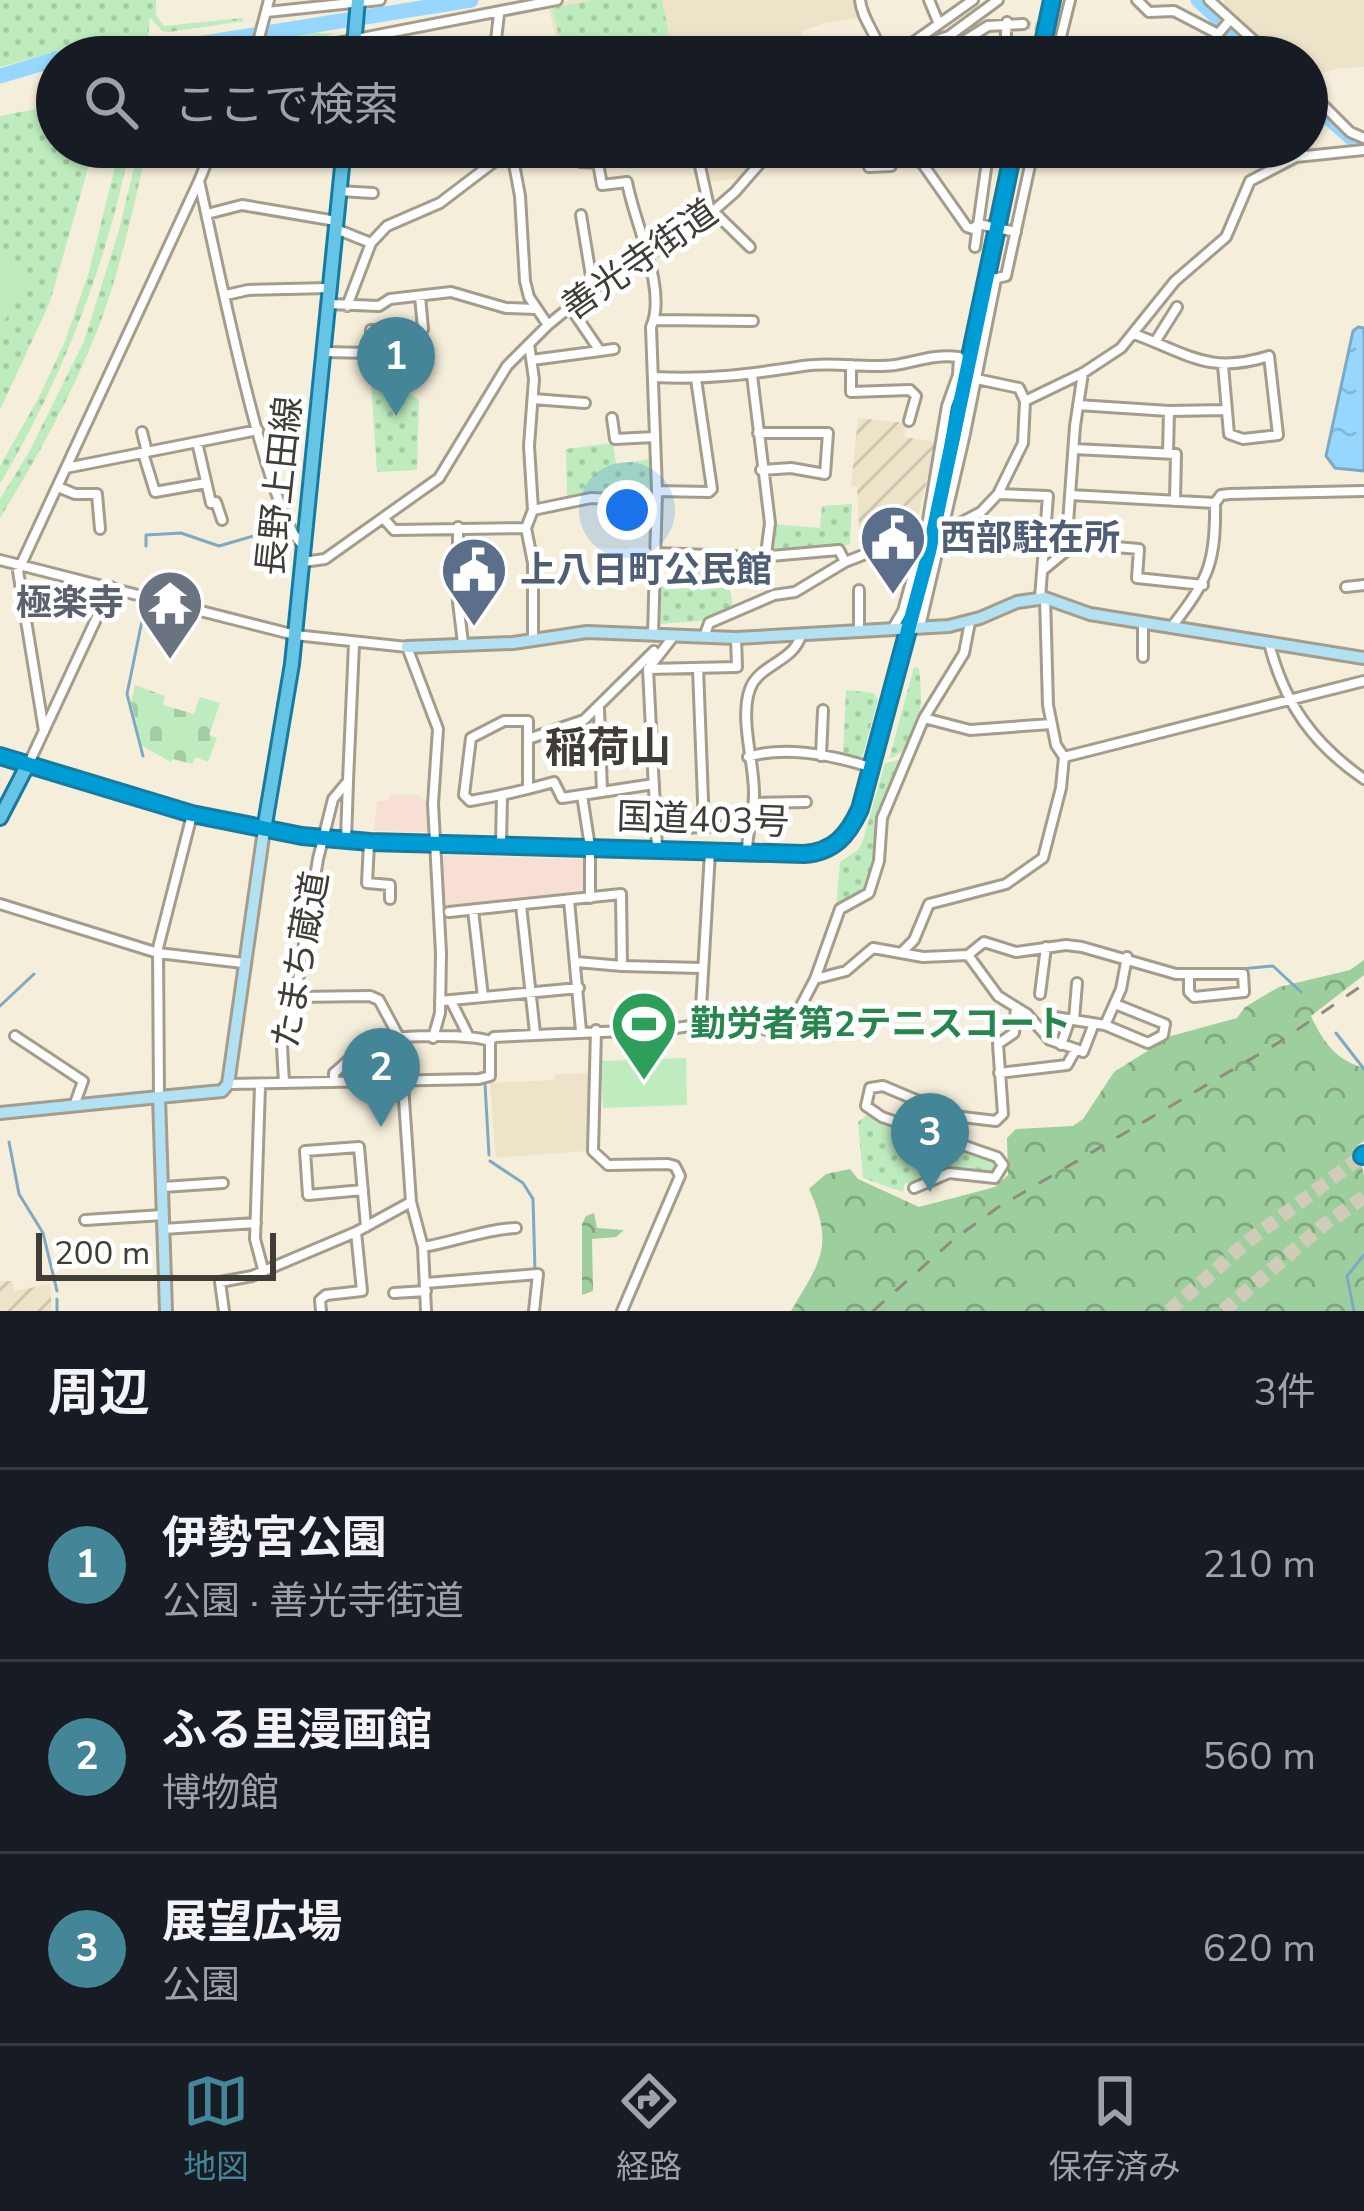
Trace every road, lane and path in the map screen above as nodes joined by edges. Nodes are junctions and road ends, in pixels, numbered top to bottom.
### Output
1 (269, 0) edge
2 (380, 0) edge
3 (556, 0) edge
4 (860, 0) edge
5 (929, 0) edge
6 (973, 0) edge
7 (998, 0) edge
8 (1048, 0) edge
9 (1070, 0) edge
10 (1137, 0) edge
11 (1208, 0) edge
12 (358, 3) edge
13 (266, 14) junction
14 (500, 14) junction
15 (1007, 22) junction
16 (939, 24) junction
17 (1023, 24) tunnel mouth
18 (1227, 24) junction
19 (260, 36) edge
20 (354, 36) edge
21 (366, 36) edge
22 (497, 36) edge
23 (876, 36) edge
24 (917, 36) edge
25 (949, 36) edge
26 (970, 36) edge
27 (1006, 36) edge
28 (1040, 36) edge
29 (1058, 36) edge
30 (1243, 36) edge
31 (1328, 110) edge
32 (1364, 138) edge
33 (1364, 150) edge
34 (1328, 154) edge
35 (204, 168) edge
36 (342, 168) edge
37 (485, 168) edge
38 (515, 168) edge
39 (599, 168) edge
40 (700, 168) edge
41 (755, 168) edge
42 (925, 168) edge
43 (986, 168) edge
44 (1012, 168) edge
45 (1030, 168) edge
46 (1275, 168) edge
47 (199, 181) junction
48 (339, 190) junction
49 (373, 193) dead end
50 (714, 212) junction
51 (207, 214) junction
52 (581, 214) dead end
53 (978, 224) junction
54 (336, 225) junction
55 (997, 225) junction
56 (1016, 232) junction
57 (371, 243) junction
58 (750, 248) dead end
59 (975, 248) dead end
60 (648, 258) junction
61 (991, 279) junction
62 (330, 288) junction
63 (593, 288) junction
64 (226, 296) junction
65 (420, 296) junction
66 (328, 304) junction
67 (347, 306) junction
68 (570, 307) junction
69 (1177, 307) dead end
70 (537, 309) junction
71 (655, 320) junction
72 (753, 321) dead end
73 (548, 325) junction
74 (1134, 334) junction
75 (1155, 342) junction
76 (529, 344) junction
77 (614, 349) dead end
78 (600, 351) junction
79 (324, 352) junction
80 (532, 360) junction
81 (851, 364) junction
82 (1223, 364) junction
83 (1084, 373) junction
84 (752, 375) junction
85 (656, 377) junction
86 (966, 377) junction
87 (696, 379) junction
88 (532, 399) junction
89 (1025, 401) junction
90 (585, 403) dead end
91 (1078, 405) junction
92 (1226, 410) junction
93 (1169, 411) junction
94 (612, 418) dead end
95 (909, 421) dead end
96 (258, 430) junction
97 (142, 432) dead end
98 (758, 433) junction
99 (654, 437) junction
100 (197, 442) junction
101 (1073, 449) junction
102 (145, 452) junction
103 (1168, 453) junction
104 (66, 467) junction
105 (761, 470) junction
106 (206, 483) junction
107 (58, 487) junction
108 (1364, 491) edge
109 (998, 494) junction
110 (1070, 495) junction
111 (657, 496) junction
112 (1175, 500) junction
113 (1215, 503) junction
114 (533, 509) junction
115 (222, 520) dead end
116 (385, 520) junction
117 (458, 527) junction
118 (526, 528) junction
119 (100, 529) dead end
120 (933, 532) junction
121 (1067, 543) junction
122 (304, 546) junction
123 (657, 553) junction
124 (766, 554) junction
125 (0, 560) edge
126 (303, 562) junction
127 (845, 562) junction
128 (21, 566) junction
129 (1043, 570) junction
130 (1203, 585) junction
131 (1364, 585) edge
132 (111, 587) junction
133 (1346, 587) dead end
134 (859, 590) dead end
135 (1042, 598) junction
136 (1143, 621) junction
137 (970, 622) junction
138 (916, 625) junction
139 (1173, 625) junction
140 (892, 630) junction
141 (859, 632) junction
142 (295, 635) junction
143 (653, 635) junction
144 (801, 635) junction
145 (670, 636) junction
146 (704, 638) junction
147 (736, 638) junction
148 (532, 641) junction
149 (1269, 642) junction
150 (463, 643) junction
151 (354, 644) junction
152 (407, 647) junction
153 (1143, 657) dead end
154 (1364, 658) edge
155 (698, 668) junction
156 (648, 669) junction
157 (1364, 681) edge
158 (1289, 699) junction
159 (599, 707) junction
160 (823, 710) dead end
161 (924, 718) junction
162 (1051, 724) junction
163 (44, 731) junction
164 (528, 740) junction
165 (0, 756) edge
166 (821, 756) junction
167 (748, 757) junction
168 (1064, 757) junction
169 (28, 764) junction
170 (872, 768) junction
171 (1364, 779) edge
172 (348, 782) junction
173 (654, 784) junction
174 (528, 789) junction
175 (602, 791) junction
176 (582, 795) junction
177 (502, 796) junction
178 (806, 802) dead end
179 (754, 803) junction
180 (192, 814) junction
181 (0, 818) edge
182 (748, 826) junction
183 (704, 827) junction
184 (657, 829) junction
185 (264, 830) junction
186 (323, 838) junction
187 (346, 840) junction
188 (370, 842) junction
189 (434, 844) junction
190 (501, 845) junction
191 (590, 847) junction
192 (657, 850) junction
193 (711, 851) junction
194 (747, 852) junction
195 (590, 898) junction
196 (390, 899) dead end
197 (568, 900) junction
198 (0, 904) edge
199 (521, 905) junction
200 (473, 910) junction
201 (449, 912) dead end
202 (1046, 947) junction
203 (902, 952) junction
204 (158, 953) junction
205 (968, 955) junction
206 (1127, 957) junction
207 (577, 962) junction
208 (243, 963) junction
209 (622, 966) junction
210 (701, 968) junction
211 (1189, 975) junction
212 (815, 979) junction
213 (1077, 983) dead end
214 (578, 988) junction
215 (530, 993) junction
216 (1040, 994) dead end
217 (295, 997) junction
218 (483, 997) junction
219 (445, 1001) junction
220 (1115, 1004) junction
221 (1016, 1007) junction
222 (1072, 1019) junction
223 (700, 1025) junction
224 (1093, 1025) junction
225 (1105, 1025) junction
226 (596, 1030) junction
227 (1042, 1030) junction
228 (581, 1031) junction
229 (535, 1033) junction
230 (468, 1035) junction
231 (15, 1036) dead end
232 (398, 1037) junction
233 (433, 1038) junction
234 (490, 1041) junction
235 (1061, 1045) junction
236 (1076, 1049) junction
237 (999, 1073) junction
238 (334, 1079) junction
239 (405, 1079) junction
240 (284, 1083) junction
241 (228, 1084) junction
242 (260, 1086) junction
243 (159, 1097) junction
244 (74, 1106) junction
245 (0, 1114) edge
246 (223, 1183) dead end
247 (163, 1187) junction
248 (914, 1188) dead end
249 (363, 1190) junction
250 (411, 1202) junction
251 (85, 1220) dead end
252 (163, 1222) junction
253 (256, 1223) junction
254 (366, 1227) junction
255 (516, 1228) dead end
256 (356, 1232) junction
257 (423, 1247) junction
258 (263, 1269) junction
259 (426, 1287) junction
260 (394, 1293) dead end
261 (166, 1311) edge
262 (224, 1311) edge
263 (321, 1311) edge
264 (426, 1311) edge
265 (534, 1311) edge
266 (622, 1311) edge

1 - 13 street
2 - 12 street
3 - 14 street
4 - 23 street
5 - 16 street
6 - 16 street
7 - 25 street
8 - 28 highway
9 - 29 street
10 - 18 street
11 - 18 street
12 - 13 street
12 - 20 main road
13 - 19 street
14 - 21 street
14 - 22 street
15 - 17 street
15 - 26 street
15 - 27 street
16 - 24 street
18 - 30 street
31 - 32 street
33 - 34 street
35 - 47 street
36 - 48 main road, 長野上田線
37 - 57 street
38 - 70 street
39 - 60 street
40 - 50 street
41 - 50 street, 善光寺街道
42 - 53 street
43 - 53 street
44 - 55 highway, 国道403号
45 - 56 street
46 - 74 street
47 - 51 street
47 - 104 street
48 - 49 street
48 - 54 main road, 長野上田線
50 - 58 street
50 - 60 street, 善光寺街道
51 - 54 street
51 - 64 street
52 - 63 street
53 - 55 street
53 - 59 street
54 - 57 street
54 - 62 main road, 長野上田線
55 - 56 street
55 - 61 highway, 国道403号
56 - 61 street
57 - 67 street
60 - 63 street, 善光寺街道
60 - 71 street
61 - 86 highway, 国道403号
62 - 64 street
62 - 66 main road, 長野上田線
63 - 68 street, 善光寺街道
64 - 96 street
65 - 67 street
65 - 70 street
65 - 79 street
66 - 67 street
66 - 79 main road, 長野上田線
68 - 73 street, 善光寺街道
68 - 78 street
69 - 75 street
70 - 73 street
71 - 72 street
71 - 85 street
73 - 76 street, 善光寺街道
74 - 75 street
74 - 83 street
75 - 82 street
76 - 80 street
76 - 116 street, 善光寺街道
77 - 78 street
78 - 80 street
79 - 122 main road, 長野上田線
80 - 88 street
81 - 84 street
81 - 86 street
81 - 95 street
82 - 92 street
82 - 92 street
83 - 89 street
83 - 91 street
84 - 87 street
84 - 98 street
85 - 87 street
85 - 99 street
86 - 89 street
86 - 120 highway, 国道403号
87 - 111 street
88 - 90 street
88 - 114 street
89 - 109 street
91 - 93 street
91 - 101 street
92 - 93 street
93 - 103 street
94 - 99 street
96 - 100 street
96 - 122 street
97 - 102 street
98 - 105 street
98 - 105 street
99 - 111 street
100 - 102 street
100 - 106 street
101 - 103 street
101 - 110 street
102 - 104 street
102 - 106 street
103 - 112 street
104 - 107 street
105 - 124 street
106 - 115 street
107 - 119 street
107 - 128 street
108 - 113 street
109 - 120 street
109 - 129 street
110 - 112 street
110 - 121 street
111 - 114 street
111 - 123 street
112 - 113 street
113 - 130 street
114 - 118 street
116 - 117 street
116 - 126 street, 善光寺街道
117 - 118 street
117 - 150 street
118 - 148 street
120 - 127 street
120 - 138 highway, 国道403号
120 - 138 street
120 - 140 street
121 - 129 street
121 - 130 street
122 - 126 main road, 長野上田線
123 - 124 street
123 - 143 street
124 - 127 street
125 - 128 street
126 - 142 main road, 長野上田線
127 - 146 street
128 - 132 street
128 - 163 street
129 - 135 street
130 - 139 street
131 - 133 street
132 - 142 street
132 - 163 street
134 - 141 street
135 - 136 street
135 - 137 street
135 - 162 street
136 - 139 street
136 - 153 street
137 - 138 street
137 - 161 street
138 - 140 street
138 - 170 highway, 国道403号
139 - 149 street
140 - 141 street
141 - 144 street
142 - 151 street
142 - 185 main road, 長野上田線
143 - 145 street
143 - 148 street
144 - 147 street
144 - 167 street
145 - 146 street
145 - 156 street
145 - 159 street
146 - 147 street
147 - 155 street
148 - 150 street
149 - 154 street
149 - 158 street
150 - 152 street
151 - 152 street
151 - 172 street
152 - 189 street
155 - 156 street
155 - 183 street
156 - 173 street
157 - 158 street
158 - 168 street
158 - 171 street
159 - 164 street
159 - 175 street
160 - 166 street
161 - 162 street
161 - 212 street
162 - 168 street
163 - 169 street
164 - 174 street
164 - 177 street
165 - 169 highway, 国道403号
166 - 167 street
166 - 170 street
167 - 179 street
168 - 203 street
169 - 180 highway, 国道403号
169 - 181 main road
170 - 194 highway, 国道403号
172 - 186 street, たまち蔵道
172 - 187 street
173 - 175 street
173 - 184 street
174 - 176 street
174 - 177 street
175 - 176 street
176 - 191 street
177 - 190 street
178 - 179 street
179 - 182 street
180 - 185 highway, 国道403号
180 - 204 street
182 - 183 street
182 - 194 street
183 - 184 street
184 - 192 street
185 - 186 highway, 国道403号
185 - 208 street
186 - 187 highway, 国道403号
186 - 217 street, たまち蔵道
187 - 188 highway, 国道403号
188 - 189 highway, 国道403号
188 - 196 street
189 - 190 highway, 国道403号
189 - 219 street
190 - 191 highway, 国道403号
191 - 192 highway, 国道403号
191 - 195 street
192 - 193 highway, 国道403号
193 - 194 highway, 国道403号
193 - 210 street
195 - 197 street
195 - 209 street
197 - 199 street
197 - 207 street
198 - 204 street
199 - 200 street
199 - 215 street
200 - 201 street
200 - 218 street
202 - 205 street
202 - 206 street
202 - 216 street
203 - 205 street
203 - 212 street
204 - 208 street
204 - 243 street
205 - 221 street
206 - 211 street
206 - 220 street
207 - 209 street
207 - 214 street
208 - 241 street
209 - 210 street
210 - 223 street
211 - 211 street
212 - 223 street
213 - 222 street
214 - 215 street
214 - 228 street
215 - 218 street
215 - 229 street
217 - 232 street
217 - 240 street, たまち蔵道
218 - 219 street
219 - 230 street
219 - 233 street
220 - 225 street
220 - 225 street
221 - 227 street
221 - 237 street
222 - 224 street
222 - 227 street
222 - 235 street
223 - 226 street
224 - 225 street
224 - 236 street
226 - 228 street
226 - 266 street
227 - 235 street
228 - 229 street
229 - 234 street
230 - 233 street
230 - 234 street
231 - 244 street
232 - 233 street
232 - 238 street
232 - 239 street
234 - 239 street
235 - 236 street
236 - 237 street
237 - 248 street
238 - 239 street
238 - 240 street
239 - 250 street
240 - 242 street
241 - 242 street
241 - 243 street
242 - 253 street
243 - 244 street
243 - 247 street
244 - 245 street
246 - 247 street
247 - 252 street
249 - 249 street
249 - 254 street
250 - 254 street
250 - 257 street
251 - 252 street
252 - 253 street
252 - 261 street
253 - 258 street
254 - 256 street
255 - 257 street
256 - 258 street
256 - 263 street
257 - 259 street
258 - 262 street
259 - 260 street
259 - 264 street
259 - 265 street

